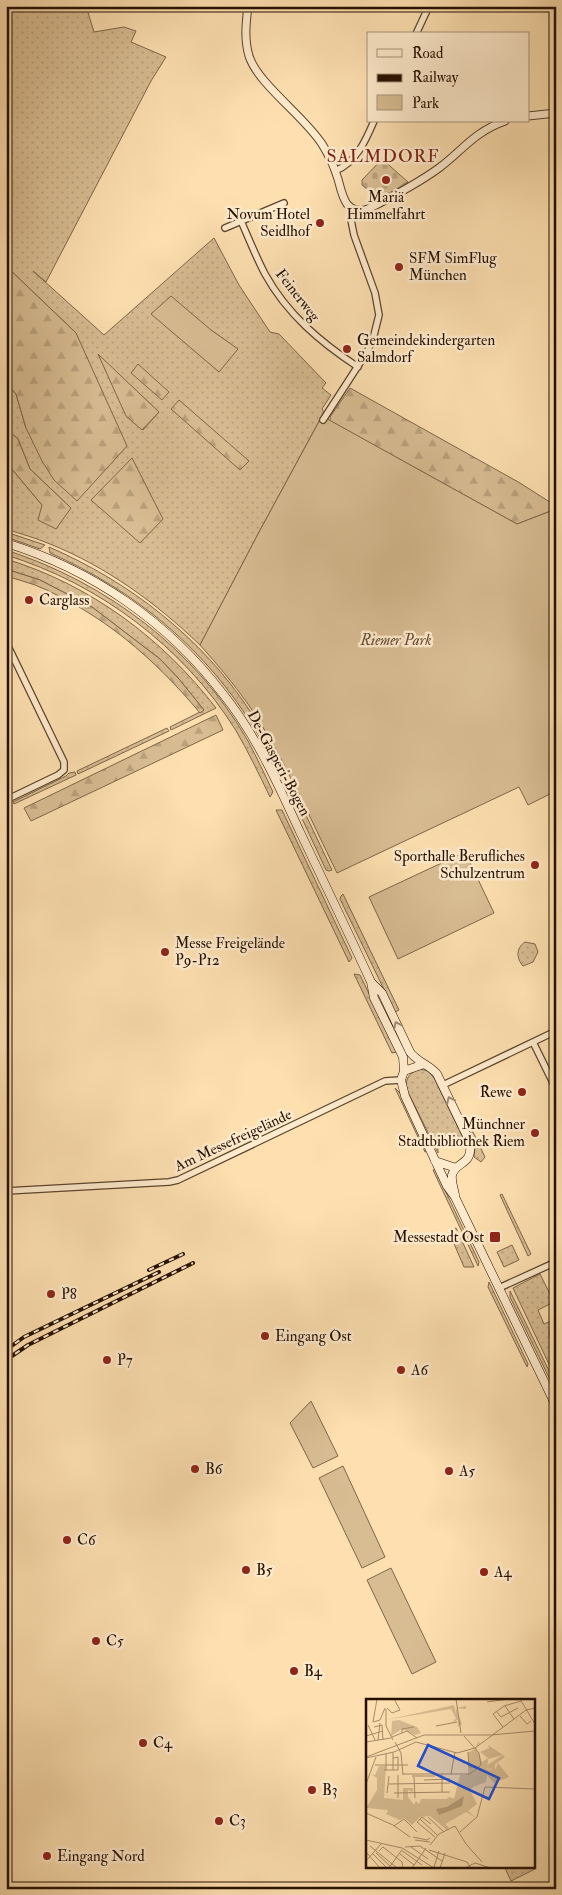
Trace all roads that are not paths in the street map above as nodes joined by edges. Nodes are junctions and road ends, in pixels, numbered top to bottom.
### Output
1 (248, 6) edge
2 (429, 6) edge
3 (417, 32) edge
4 (556, 114) edge
5 (530, 116) edge
6 (374, 122) edge
7 (503, 122) edge
8 (336, 171) junction
9 (284, 202) dead end
10 (354, 209) junction
11 (241, 221) junction
12 (225, 228) dead end
13 (358, 366) junction
14 (323, 420) dead end
15 (6, 543) edge
16 (6, 642) edge
17 (6, 800) edge
18 (371, 982) junction
19 (556, 1031) edge
20 (533, 1042) junction
21 (424, 1064) junction
22 (404, 1071) junction
23 (401, 1080) junction
24 (443, 1085) junction
25 (556, 1089) edge
26 (435, 1162) junction
27 (456, 1168) junction
28 (6, 1191) edge
29 (455, 1197) junction
30 (556, 1262) edge
31 (499, 1288) junction
32 (556, 1406) edge

1 - 8 street
2 - 3 street
4 - 5 street
6 - 8 street
7 - 10 street
8 - 10 street
9 - 11 street
10 - 13 street
11 - 12 street
11 - 13 street, Feinerweg
13 - 14 street
15 - 18 main road, De-Gasperi-Bogen
16 - 17 street
21 -> 18 main road, De-Gasperi-Bogen
18 - 22 main road, De-Gasperi-Bogen
19 - 20 street
20 - 24 street
20 - 25 street
21 - 22 main road
21 - 24 main road, De-Gasperi-Bogen
22 - 23 main road
23 - 26 main road
23 - 28 street, Am Messefreigelände
27 -> 24 main road, De-Gasperi-Bogen
26 - 27 main road
26 - 29 main road
27 - 29 main road
29 - 31 main road
30 - 31 street
31 - 32 main road

